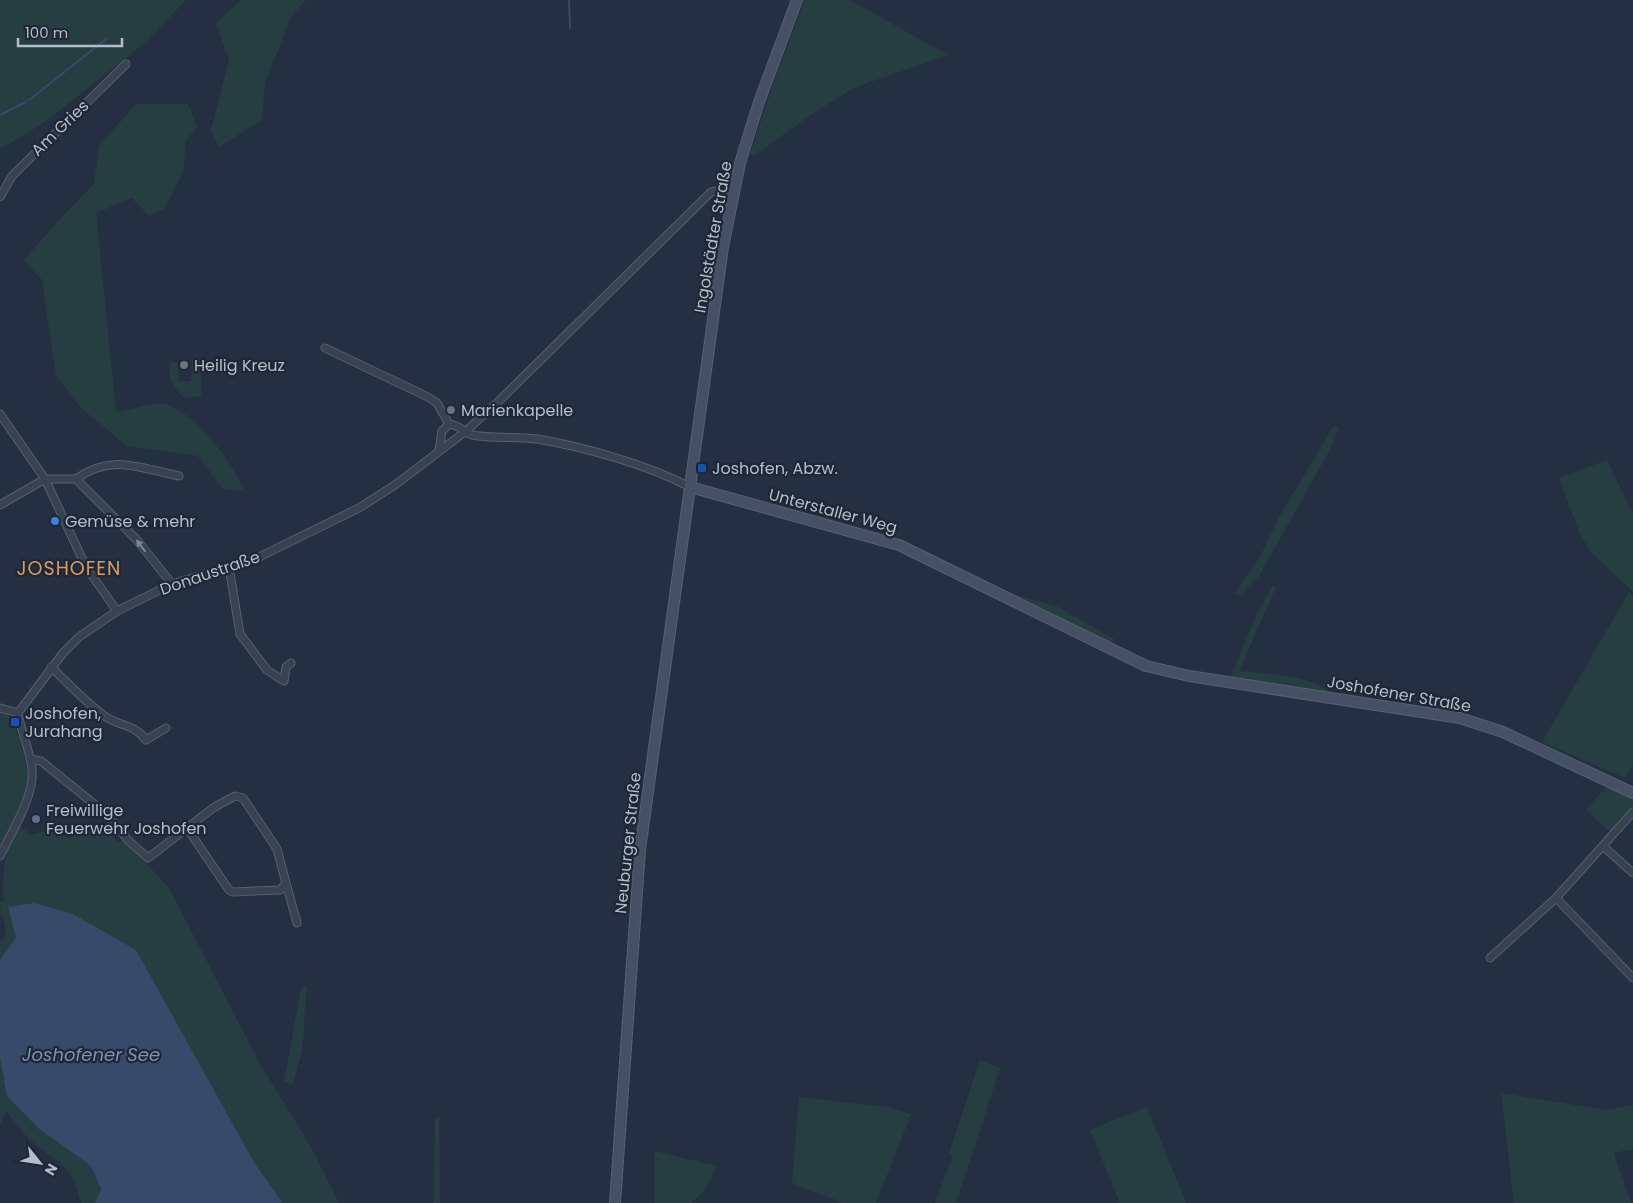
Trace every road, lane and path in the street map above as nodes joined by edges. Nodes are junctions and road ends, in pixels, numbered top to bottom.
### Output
1 (797, 0) edge
2 (126, 64) dead end
3 (734, 188) junction
4 (0, 197) edge
5 (326, 348) dead end
6 (0, 414) edge
7 (449, 424) junction
8 (466, 431) junction
9 (439, 452) junction
10 (179, 476) dead end
11 (45, 479) junction
12 (76, 479) junction
13 (690, 487) junction
14 (0, 505) edge
15 (229, 567) junction
16 (172, 584) junction
17 (117, 611) junction
18 (291, 663) dead end
19 (51, 667) junction
20 (1176, 673) joint
21 (0, 708) edge
22 (18, 714) junction
23 (166, 728) dead end
24 (33, 760) junction
25 (1633, 793) edge
26 (1633, 812) edge
27 (187, 828) junction
28 (1603, 846) junction
29 (0, 856) edge
30 (1633, 873) edge
31 (286, 883) junction
32 (1556, 898) junction
33 (297, 923) dead end
34 (1490, 958) dead end
35 (1633, 978) edge
36 (615, 1203) edge

1 - 3 main road, Ingolstädter Straße
2 - 4 street, Am Gries
3 - 8 street
3 - 13 main road, Ingolstädter Straße
5 - 7 street
6 - 11 street
7 - 8 street, Unterstaller Weg
7 - 9 street
8 - 9 street
8 - 13 street, Unterstaller Weg
9 - 15 street, Donaustraße
10 - 12 street
11 - 12 street
11 - 14 street
11 - 17 street
16 -> 12 street
13 - 20 main road, Unterstaller Weg
13 - 36 main road, Neuburger Straße
15 - 16 street, Donaustraße
15 - 18 street
16 - 17 street, Donaustraße
17 - 19 street, Donaustraße
19 - 22 street, Donaustraße
19 - 23 street
20 - 25 main road, Joshofener Straße
21 - 22 street
22 - 24 street
24 - 27 street
24 - 29 street
26 - 28 street
27 - 31 street
27 - 31 street
28 - 30 street
28 - 32 street
31 - 33 street
32 - 34 street
32 - 35 street

